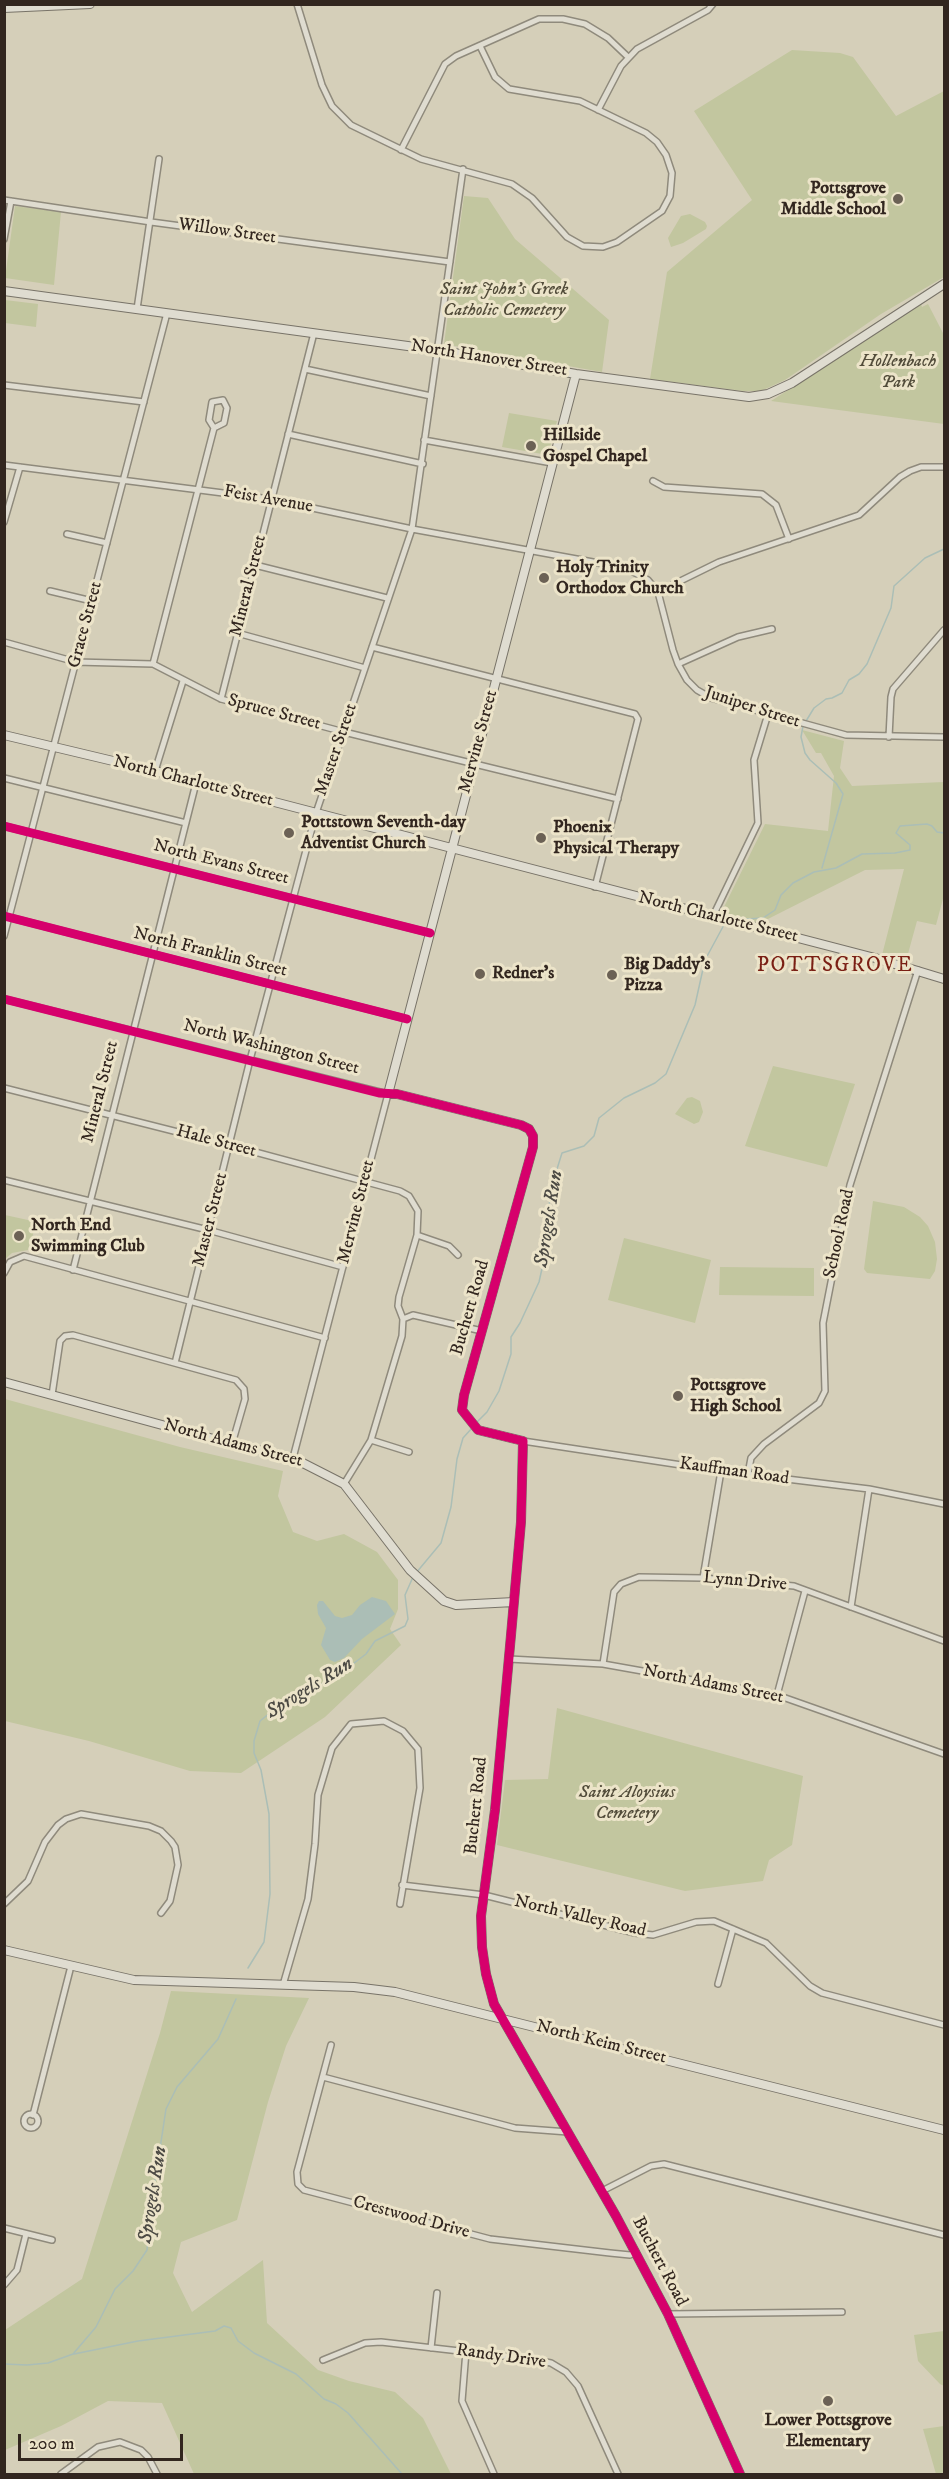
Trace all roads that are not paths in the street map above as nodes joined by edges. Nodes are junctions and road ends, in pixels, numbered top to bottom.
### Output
1 (90, 4) edge
2 (297, 4) edge
3 (713, 4) edge
4 (4, 8) edge
5 (480, 46) junction
6 (628, 57) junction
7 (598, 110) junction
8 (402, 150) junction
9 (159, 159) dead end
10 (463, 169) junction
11 (8, 200) edge
12 (151, 222) junction
13 (4, 239) edge
14 (450, 262) junction
15 (945, 284) edge
16 (4, 291) edge
17 (137, 309) junction
18 (167, 313) junction
19 (314, 333) junction
20 (437, 350) junction
21 (305, 369) junction
22 (576, 374) junction
23 (4, 385) edge
24 (431, 396) junction
25 (144, 402) junction
26 (214, 428) junction
27 (288, 434) junction
28 (424, 440) junction
29 (552, 463) junction
30 (423, 464) junction
31 (4, 465) edge
32 (20, 467) junction
33 (945, 467) edge
34 (125, 480) junction
35 (653, 481) dead end
36 (199, 489) junction
37 (270, 499) junction
38 (4, 522) edge
39 (412, 529) junction
40 (67, 534) dead end
41 (789, 539) junction
42 (107, 543) junction
43 (529, 551) junction
44 (255, 564) junction
45 (50, 591) dead end
46 (658, 592) junction
47 (387, 598) junction
48 (92, 601) junction
49 (772, 629) dead end
50 (945, 630) edge
51 (237, 633) junction
52 (4, 642) edge
53 (372, 647) junction
54 (76, 662) junction
55 (678, 663) junction
56 (153, 664) junction
57 (365, 668) junction
58 (496, 677) junction
59 (183, 681) junction
60 (221, 699) junction
61 (768, 714) junction
62 (344, 732) junction
63 (4, 735) edge
64 (889, 737) junction
65 (945, 737) edge
66 (55, 748) junction
67 (474, 763) junction
68 (155, 771) junction
69 (4, 778) edge
70 (196, 783) junction
71 (44, 789) junction
72 (618, 799) junction
73 (316, 813) junction
74 (186, 823) junction
75 (4, 826) edge
76 (31, 833) junction
77 (451, 849) junction
78 (175, 870) junction
79 (594, 887) junction
80 (295, 898) junction
81 (7, 916) edge
82 (713, 916) junction
83 (430, 933) junction
84 (4, 936) edge
85 (154, 956) junction
86 (918, 970) junction
87 (942, 978) edge
88 (271, 986) junction
89 (4, 999) edge
90 (407, 1019) junction
91 (134, 1030) junction
92 (250, 1060) junction
93 (4, 1088) edge
94 (388, 1094) junction
95 (112, 1115) junction
96 (529, 1129) joint
97 (229, 1145) junction
98 (4, 1180) edge
99 (365, 1182) junction
100 (89, 1202) junction
101 (208, 1230) junction
102 (417, 1235) junction
103 (458, 1255) dead end
104 (343, 1267) junction
105 (73, 1270) junction
106 (4, 1273) edge
107 (192, 1301) junction
108 (403, 1318) junction
109 (482, 1331) junction
110 (325, 1338) junction
111 (175, 1363) junction
112 (4, 1382) edge
113 (52, 1395) junction
114 (371, 1440) junction
115 (523, 1441) junction
116 (232, 1444) junction
117 (409, 1452) dead end
118 (293, 1458) junction
119 (721, 1471) junction
120 (748, 1474) junction
121 (344, 1484) junction
122 (868, 1489) junction
123 (945, 1504) edge
124 (704, 1578) junction
125 (805, 1591) junction
126 (514, 1602) junction
127 (851, 1607) junction
128 (945, 1641) edge
129 (509, 1659) junction
130 (603, 1664) junction
131 (777, 1695) junction
132 (945, 1754) edge
133 (402, 1885) junction
134 (484, 1895) junction
135 (4, 1904) edge
136 (400, 1904) dead end
137 (161, 1912) dead end
138 (733, 1929) junction
139 (4, 1950) edge
140 (71, 1966) junction
141 (718, 1983) dead end
142 (283, 1985) junction
143 (501, 2018) junction
144 (945, 2025) edge
145 (330, 2046) dead end
146 (323, 2077) junction
147 (33, 2115) dead end
148 (945, 2130) edge
149 (568, 2132) junction
150 (602, 2191) junction
151 (4, 2228) edge
152 (26, 2234) junction
153 (945, 2235) edge
154 (52, 2240) dead end
155 (636, 2252) junction
156 (4, 2285) edge
157 (437, 2294) dead end
158 (842, 2312) dead end
159 (668, 2314) junction
160 (431, 2348) junction
161 (466, 2351) junction
162 (323, 2360) dead end
163 (61, 2475) edge
164 (157, 2475) edge
165 (494, 2475) edge
166 (618, 2475) edge
167 (740, 2475) edge

1 - 4 street
2 - 8 street
3 - 6 street
5 - 6 street
5 - 7 street
5 - 8 street
6 - 7 street
7 - 10 street
8 - 10 street
9 - 12 street
10 - 14 street, Master Street
11 - 12 street, Willow Street
11 - 13 street
12 - 14 street, Willow Street
12 - 17 street
14 - 20 street, Master Street
15 - 22 street, North Hanover Street
16 - 17 street, North Hanover Street
17 - 18 street, North Hanover Street
18 - 19 street, North Hanover Street
18 - 25 street, Grace Street
19 - 20 street, North Hanover Street
19 - 21 street, Mineral Street
20 - 22 street, North Hanover Street
20 - 24 street, Master Street
21 - 24 street
21 - 27 street, Mineral Street
22 - 29 street, Mervine Street
23 - 25 street
24 - 28 street, Master Street
25 - 34 street, Grace Street
26 - 26 street
26 - 36 street
27 - 30 street
27 - 37 street, Mineral Street
28 - 29 street
28 - 30 street, Master Street
29 - 43 street, Mervine Street
30 - 39 street, Master Street
31 - 32 street, Feist Avenue
32 - 34 street, Feist Avenue
32 - 38 street
33 - 41 street
34 - 36 street, Feist Avenue
34 - 42 street, Grace Street
35 - 41 street
36 - 37 street, Feist Avenue
36 - 56 street
37 - 39 street, Feist Avenue
37 - 44 street, Mineral Street
39 - 43 street, Feist Avenue
39 - 47 street, Master Street
40 - 42 street
41 - 46 street
42 - 48 street, Grace Street
43 - 46 street
43 - 58 street, Mervine Street
44 - 47 street
44 - 51 street, Mineral Street
45 - 48 street
46 - 55 street, Juniper Street
47 - 53 street, Master Street
48 - 54 street, Grace Street
49 - 55 street
50 - 64 street
51 - 57 street
51 - 60 street, Mineral Street
52 - 54 street, Spruce Street
53 - 57 street, Master Street
53 - 58 street
54 - 56 street, Spruce Street
54 - 66 street, Grace Street
55 - 61 street, Juniper Street
56 - 59 street, Spruce Street
57 - 62 street, Master Street
58 - 67 street, Mervine Street
58 - 72 street
59 - 60 street, Spruce Street
59 - 68 street
60 - 62 street, Spruce Street
61 - 64 street, Juniper Street
61 - 82 street
62 - 67 street, Spruce Street
62 - 73 street, Master Street
63 - 66 street, North Charlotte Street
64 - 65 street, Juniper Street
66 - 68 street, North Charlotte Street
66 - 71 street, Grace Street
67 - 72 street, Spruce Street
67 - 77 street, Mervine Street
68 - 70 street, North Charlotte Street
69 - 71 street
70 - 73 street, North Charlotte Street
70 - 74 street, Mineral Street
71 - 74 street
71 - 76 street, Grace Street
72 - 79 street
73 - 77 street, North Charlotte Street
73 - 80 street, Master Street
74 - 78 street, Mineral Street
75 - 76 street, North Evans Street
76 - 78 street, North Evans Street
76 - 81 street, Grace Street
77 - 79 street, North Charlotte Street
77 - 83 street, Mervine Street
78 - 80 street, North Evans Street
78 - 85 street, Mineral Street
79 - 82 street, North Charlotte Street
80 - 83 street, North Evans Street
80 - 88 street, Master Street
81 - 84 street, Grace Street
81 - 85 street, North Franklin Street
82 - 86 street, North Charlotte Street
83 - 90 street, Mervine Street
85 - 88 street, North Franklin Street
85 - 91 street, Mineral Street
86 - 87 street, North Charlotte Street
86 - 120 street, School Road
88 - 90 street, North Franklin Street
88 - 92 street, Master Street
89 - 91 street, North Washington Street
90 - 94 street, Mervine Street
91 - 92 street, North Washington Street
91 - 95 street, Mineral Street
92 - 94 street, North Washington Street
92 - 97 street, Master Street
93 - 95 street, Hale Street
94 - 96 street, North Washington Street
94 - 99 street, Mervine Street
95 - 97 street, Hale Street
95 - 100 street, Mineral Street
96 - 109 street, Buchert Road
97 - 99 street, Hale Street
97 - 101 street, Master Street
98 - 100 street
99 - 102 street, Hale Street
99 - 104 street, Mervine Street
100 - 101 street
100 - 105 street, Mineral Street
101 - 104 street
101 - 107 street, Master Street
102 - 103 street
102 - 108 street
104 - 110 street, Mervine Street
105 - 106 street
105 - 107 street
107 - 110 street
107 - 111 street, Master Street
108 - 109 street
108 - 114 street
109 - 115 street, Buchert Road
110 - 118 street, Mervine Street
111 - 113 street
111 - 116 street
112 - 113 street, North Adams Street
113 - 116 street, North Adams Street
114 - 117 street
114 - 121 street
115 - 119 street, Kauffman Road
115 - 126 street, Buchert Road
116 - 118 street, North Adams Street
118 - 121 street, North Adams Street
119 - 120 street, Kauffman Road
119 - 124 street
120 - 122 street, Kauffman Road
121 - 126 street, North Adams Street
122 - 123 street, Kauffman Road
122 - 127 street
124 - 125 street, Lynn Drive
124 - 130 street, Lynn Drive
125 - 127 street, Lynn Drive
125 - 131 street
126 - 129 street, Buchert Road
127 - 128 street, Lynn Drive
129 - 130 street, North Adams Street
129 - 134 street, Buchert Road
130 - 131 street, North Adams Street
131 - 132 street, North Adams Street
133 - 134 street, North Valley Road
133 - 136 street
133 - 142 street
134 - 138 street, North Valley Road
134 - 143 street, Buchert Road
135 - 137 street
138 - 141 street
138 - 144 street, North Valley Road
139 - 140 street, North Keim Street
140 - 142 street, North Keim Street
140 - 147 street
142 - 143 street, North Keim Street
143 - 148 street, North Keim Street
143 - 149 street, Buchert Road
145 - 146 street, Crestwood Drive
146 - 149 street
146 - 155 street, Crestwood Drive
149 - 150 street, Buchert Road
150 - 153 street
150 - 155 street, Buchert Road
151 - 152 street
152 - 154 street
152 - 156 street
155 - 159 street, Buchert Road
157 - 160 street
158 - 159 street
159 - 167 street, Buchert Road
160 - 161 street, Randy Drive
160 - 162 street, Randy Drive
161 - 165 street
161 - 166 street, Randy Drive
163 - 164 street

